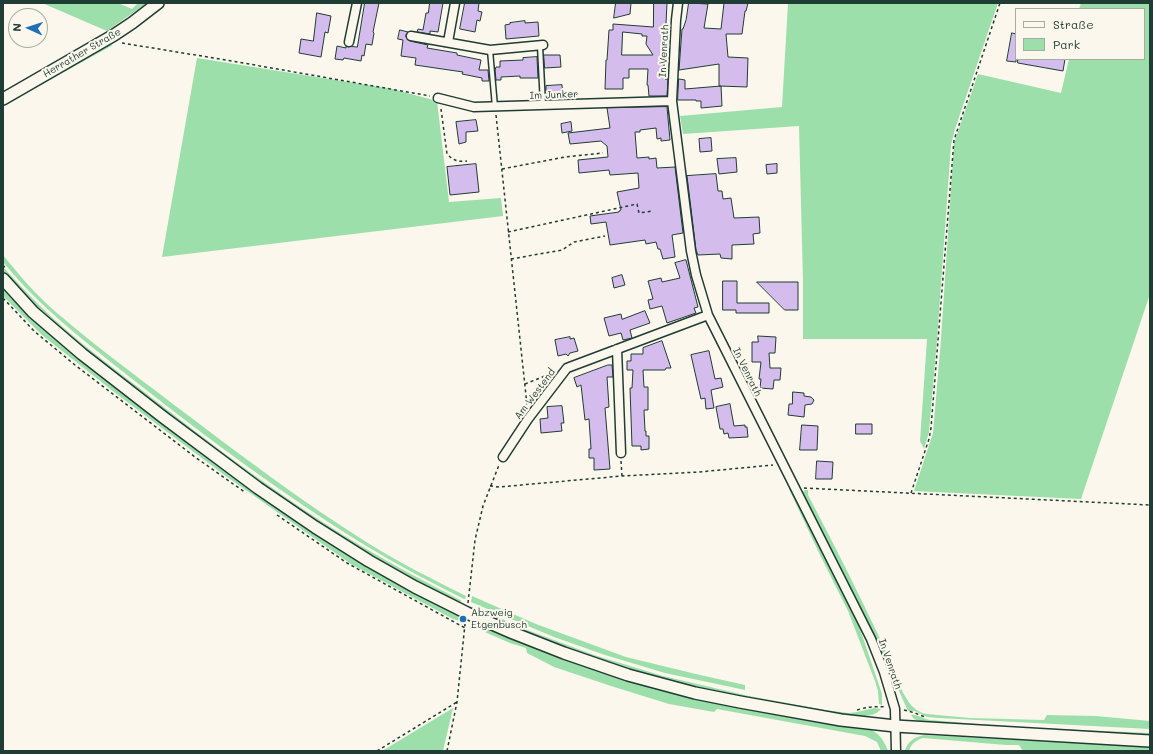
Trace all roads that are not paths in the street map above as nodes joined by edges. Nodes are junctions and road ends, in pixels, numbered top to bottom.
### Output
1 (158, 3) edge
2 (357, 3) edge
3 (455, 3) edge
4 (678, 3) edge
5 (411, 36) dead end
6 (349, 42) dead end
7 (448, 42) junction
8 (542, 45) joint
9 (490, 50) junction
10 (440, 98) road end
11 (3, 99) edge
12 (672, 101) junction
13 (543, 105) junction
14 (495, 107) junction
15 (6, 275) edge
16 (708, 315) junction
17 (617, 350) junction
18 (621, 453) road end
19 (503, 457) road end
20 (895, 726) junction
21 (1150, 741) edge
22 (896, 751) edge

1 - 11 street, Herrather Straße
2 - 6 street
3 - 7 street
4 - 12 street, In Venrath
5 - 7 street
7 - 9 street
8 - 9 street
8 - 13 lane
9 - 14 lane
10 - 14 street, Im Junker
12 - 13 street, Im Junker
12 - 16 street, In Venrath
13 - 14 street, Im Junker
15 - 20 street
16 - 17 street, Am Westend
16 - 20 street, In Venrath
17 - 18 street
17 - 19 street, Am Westend
20 - 21 street
20 - 22 street, In Venrath

